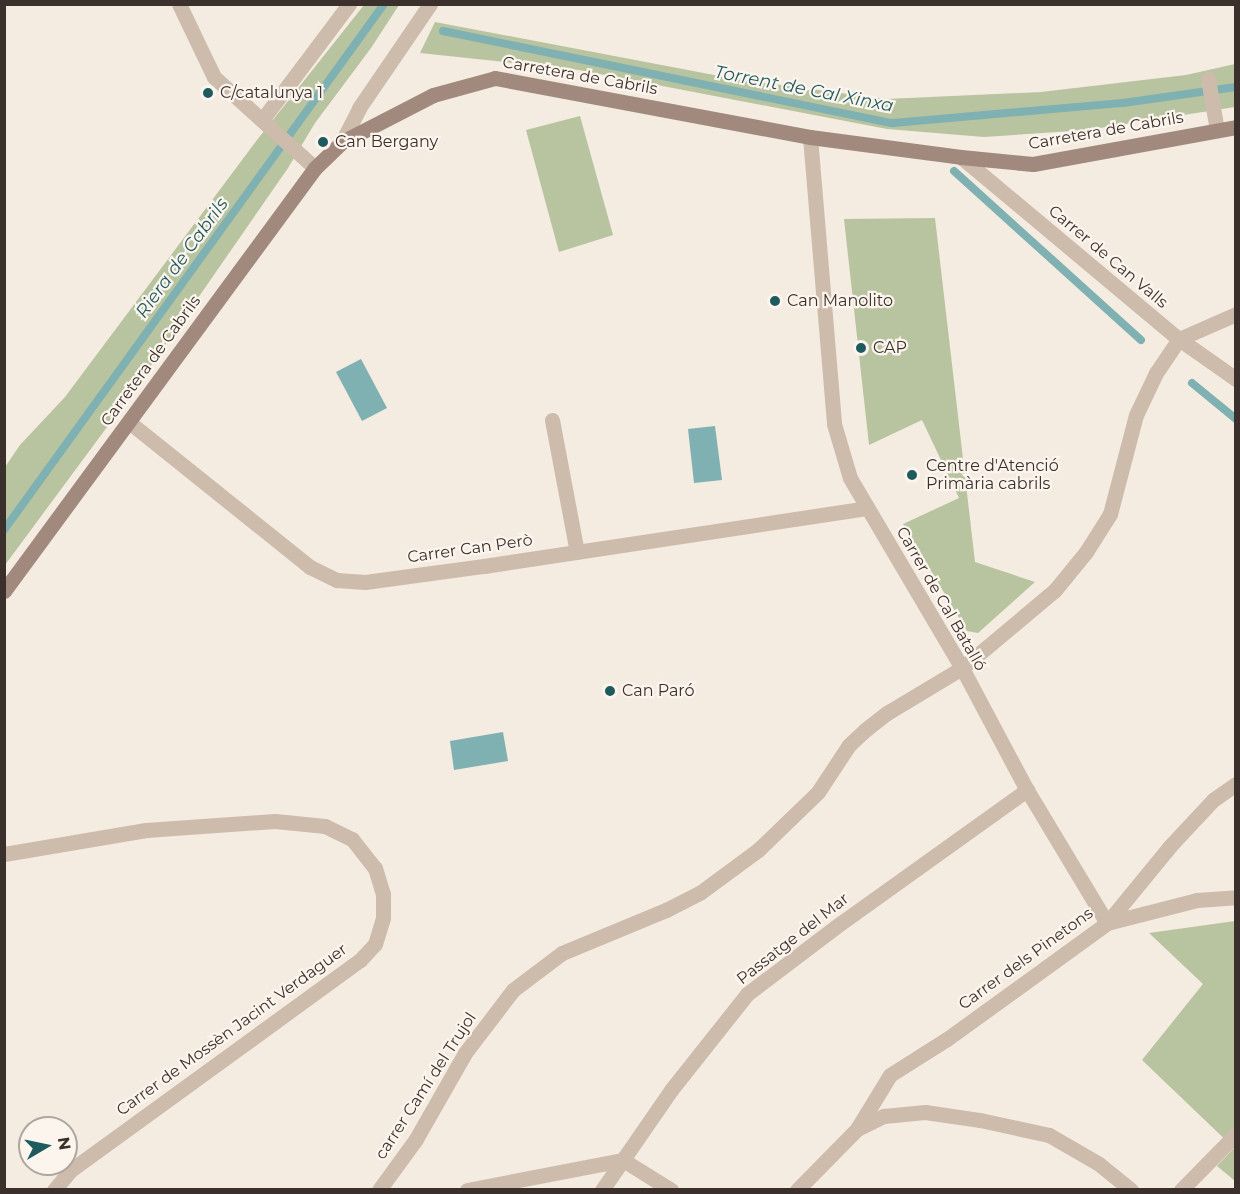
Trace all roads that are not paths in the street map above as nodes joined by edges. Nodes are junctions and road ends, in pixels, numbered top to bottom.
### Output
1 (179, 4) edge
2 (349, 4) edge
3 (430, 4) edge
4 (1208, 78) dead end
5 (267, 124) junction
6 (1236, 127) edge
7 (1217, 130) junction
8 (810, 136) junction
9 (342, 142) junction
10 (961, 157) junction
11 (315, 168) junction
12 (1236, 314) edge
13 (1179, 339) junction
14 (1236, 379) edge
15 (552, 420) dead end
16 (129, 422) junction
17 (867, 508) junction
18 (577, 552) junction
19 (4, 591) edge
20 (962, 668) junction
21 (1236, 784) edge
22 (1027, 790) junction
23 (4, 854) edge
24 (1236, 897) edge
25 (1107, 923) junction
26 (857, 1129) junction
27 (1236, 1134) edge
28 (623, 1160) junction
29 (54, 1190) edge
30 (379, 1190) edge
31 (466, 1190) edge
32 (602, 1190) edge
33 (671, 1190) edge
34 (797, 1190) edge
35 (1131, 1190) edge
36 (1180, 1190) edge

1 - 5 street
2 - 5 street
3 - 9 street
4 - 7 street
5 - 11 street
6 - 7 street, Carretera de Cabrils
7 - 10 street, Carretera de Cabrils
8 - 9 street, Carretera de Cabrils
8 - 10 street, Carretera de Cabrils
8 - 17 street, Carrer de Cal Batalló
9 - 11 street, Carretera de Cabrils
10 - 13 street, Carrer de Can Valls
11 - 16 street, Carretera de Cabrils
12 - 13 street
13 - 14 street, Carrer de Can Valls
13 - 20 street, carrer Camí del Trujol
15 - 18 street
16 - 18 street, Carrer Can Però
16 - 19 street, Carretera de Cabrils
17 - 18 street, Carrer Can Però
17 - 20 street, Carrer de Cal Batalló
20 - 22 street, Carrer de Cal Batalló
20 - 30 street, carrer Camí del Trujol
21 - 25 street, Carrer dels Pinetons
22 - 25 street, Carrer de Cal Batalló
22 - 28 street, Passatge del Mar
23 - 29 street, Carrer de Mossèn Jacint Verdaguer
24 - 25 street
25 - 26 street, Carrer dels Pinetons
26 - 34 street
26 - 35 street
27 - 36 street
28 - 31 street
28 - 32 street, Passatge del Mar
28 - 33 street

